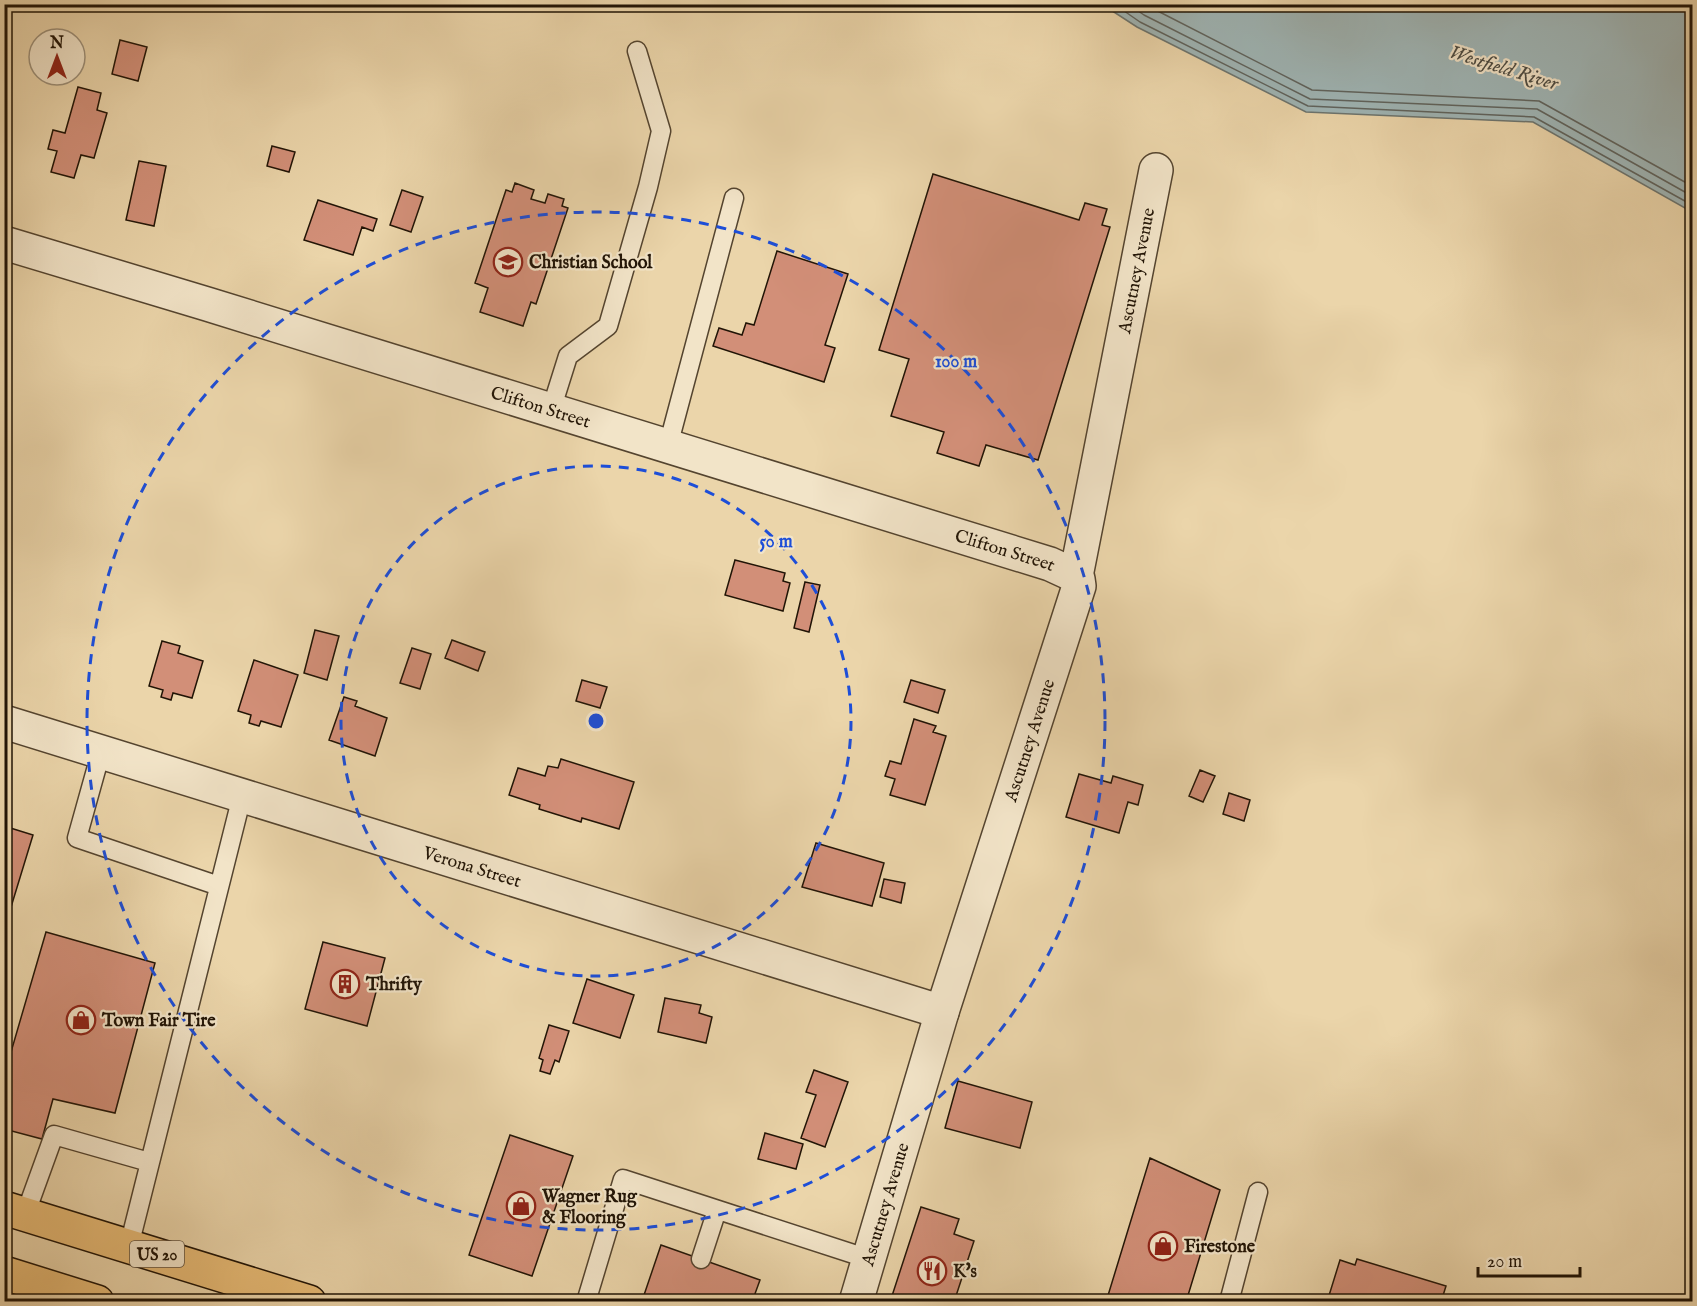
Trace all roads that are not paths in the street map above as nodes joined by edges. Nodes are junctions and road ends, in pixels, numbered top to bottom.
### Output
1 (637, 51) dead end
2 (1156, 170) dead end
3 (734, 198) dead end
4 (4, 243) edge
5 (551, 410) junction
6 (668, 446) junction
7 (1076, 576) junction
8 (4, 722) edge
9 (101, 752) junction
10 (242, 796) junction
11 (219, 886) junction
12 (942, 1012) junction
13 (149, 1162) junction
14 (1258, 1192) dead end
15 (717, 1210) junction
16 (15, 1212) edge
17 (129, 1246) junction
18 (701, 1259) dead end
19 (869, 1259) junction
20 (4, 1273) edge
21 (97, 1302) edge
22 (309, 1302) edge
23 (585, 1302) edge
24 (856, 1302) edge
25 (1229, 1302) edge

1 - 5 lane
2 - 7 street, Ascutney Avenue
3 - 6 lane
4 - 5 street, Clifton Street
5 - 6 street, Clifton Street
6 - 7 street, Clifton Street
7 - 12 street, Ascutney Avenue
8 - 9 street, Verona Street
9 - 10 street, Verona Street
9 - 11 lane
10 - 11 lane
10 - 12 street, Verona Street
11 - 13 lane
12 - 19 street, Ascutney Avenue
13 - 16 lane
13 - 17 lane
14 - 25 lane
15 - 18 lane
15 - 19 lane
15 - 23 lane
16 - 17 main road, US 20
17 - 22 main road, US 20
19 - 24 street, Ascutney Avenue
20 - 21 main road

